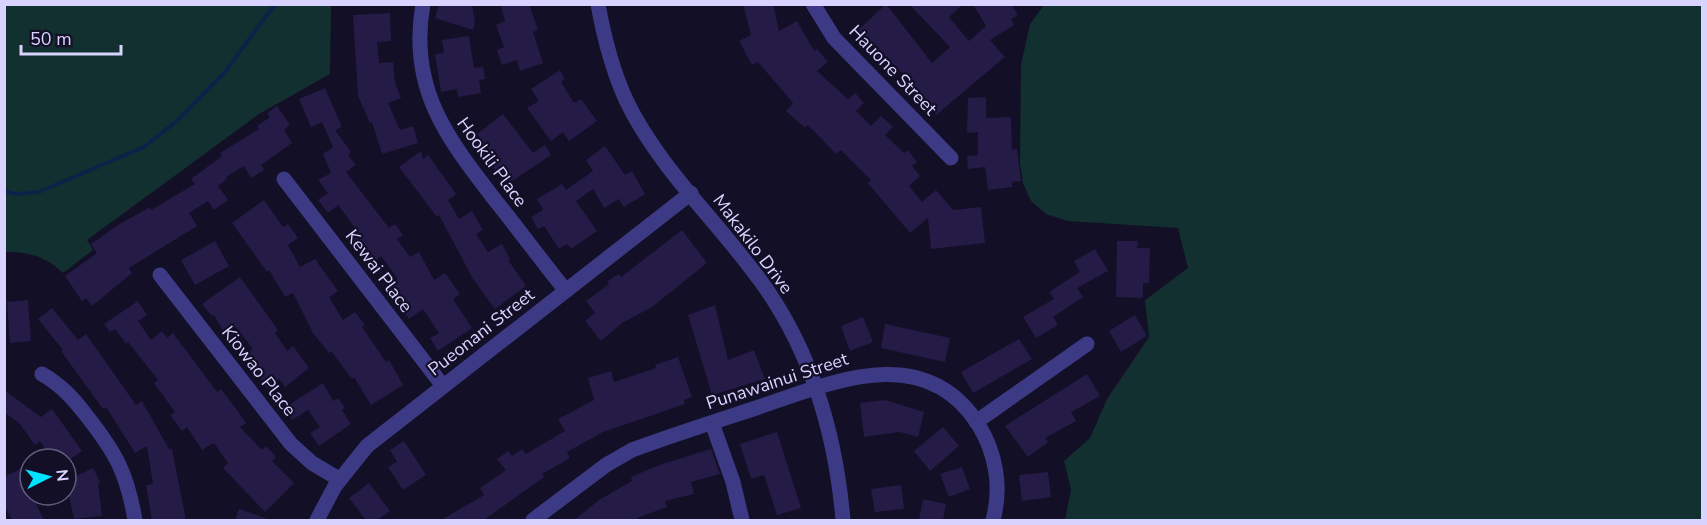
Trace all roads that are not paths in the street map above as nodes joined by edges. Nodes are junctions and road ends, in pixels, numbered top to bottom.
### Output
1 (423, 4) edge
2 (598, 4) edge
3 (813, 4) edge
4 (951, 158) dead end
5 (284, 179) dead end
6 (691, 194) junction
7 (160, 275) dead end
8 (566, 291) junction
9 (1087, 344) dead end
10 (42, 374) dead end
11 (442, 386) junction
12 (816, 387) junction
13 (976, 422) junction
14 (712, 423) junction
15 (339, 479) junction
16 (135, 520) edge
17 (317, 520) edge
18 (533, 520) edge
19 (742, 520) edge
20 (843, 520) edge
21 (993, 520) edge

1 - 8 street, Hookili Place
2 - 6 street, Makakilo Drive
3 - 4 street, Hauone Street
5 - 11 street, Kewai Place
6 - 8 street, Pueonani Street
6 - 12 street, Makakilo Drive
7 - 15 street, Kiowao Place
8 - 11 street, Pueonani Street
9 - 13 street
10 - 16 street
11 - 15 street, Pueonani Street
12 - 13 street, Punawainui Street
12 - 14 street, Punawainui Street
12 - 20 street, Makakilo Drive
13 - 21 street, Punawainui Street
14 - 18 street, Punawainui Street
14 - 19 street
15 - 17 street, Pueonani Street

